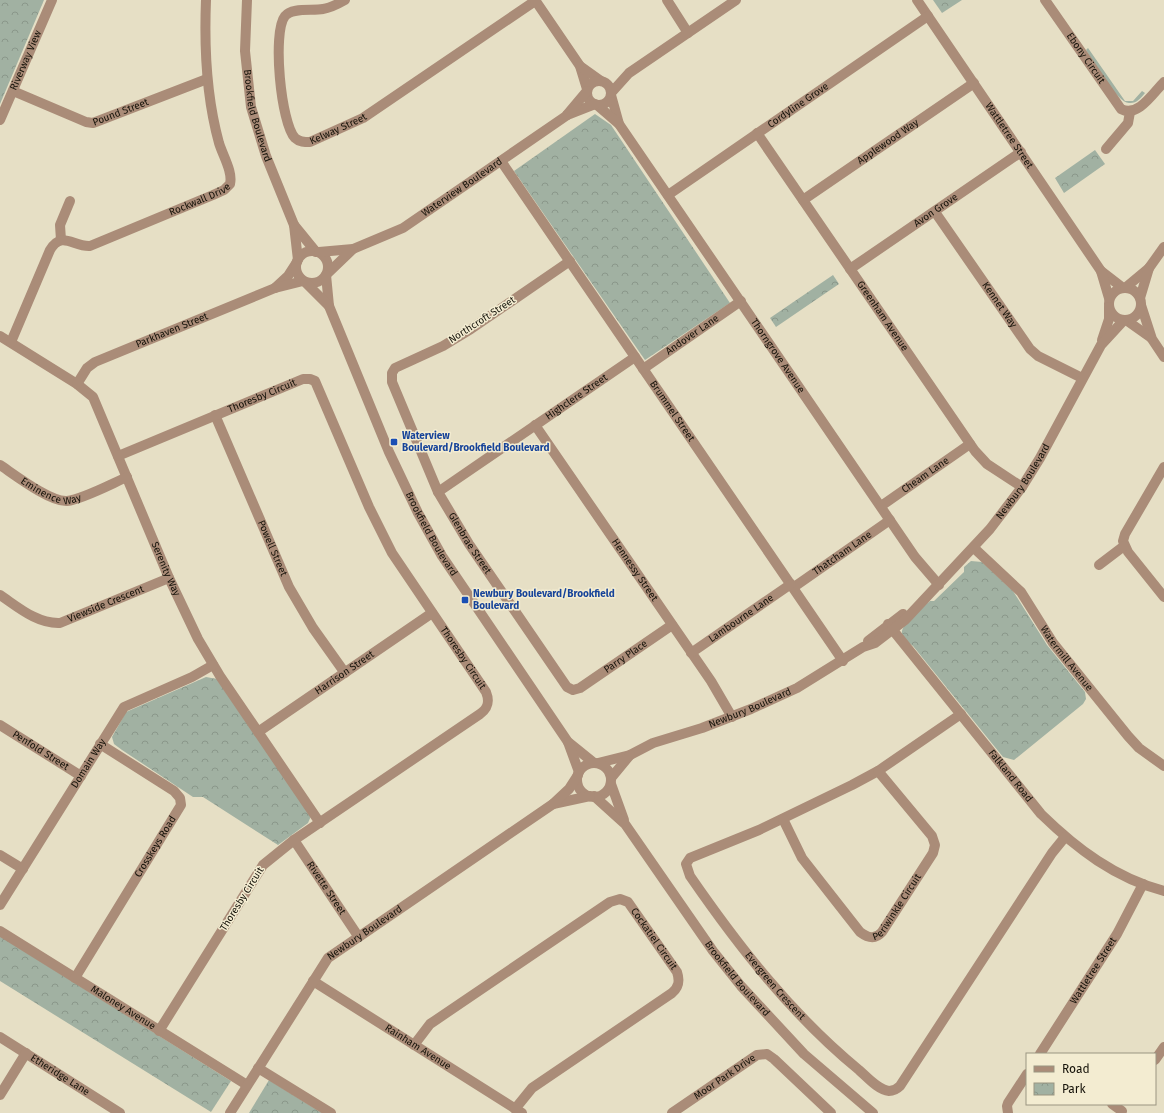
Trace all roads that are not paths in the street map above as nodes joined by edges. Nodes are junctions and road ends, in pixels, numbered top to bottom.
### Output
1 (52, 0) edge
2 (206, 0) edge
3 (246, 0) edge
4 (345, 0) edge
5 (667, 0) edge
6 (736, 0) edge
7 (917, 0) edge
8 (1045, 0) edge
9 (535, 1) edge
10 (928, 16) junction
11 (688, 32) junction
12 (580, 66) junction
13 (629, 73) junction
14 (207, 79) junction
15 (602, 81) junction
16 (1164, 82) edge
17 (974, 83) junction
18 (587, 90) junction
19 (13, 91) junction
20 (611, 94) junction
21 (596, 104) junction
22 (1130, 112) junction
23 (566, 116) junction
24 (0, 120) edge
25 (619, 124) junction
26 (757, 133) junction
27 (1106, 149) dead end
28 (1021, 152) junction
29 (501, 161) junction
30 (668, 195) junction
31 (803, 200) junction
32 (70, 201) dead end
33 (935, 212) junction
34 (294, 225) junction
35 (61, 240) junction
36 (1164, 247) edge
37 (353, 249) junction
38 (317, 252) junction
39 (297, 261) junction
40 (570, 261) junction
41 (1149, 268) junction
42 (850, 269) junction
43 (1101, 271) junction
44 (327, 274) junction
45 (304, 281) junction
46 (275, 288) junction
47 (1124, 288) junction
48 (741, 301) junction
49 (1141, 302) junction
50 (1109, 303) junction
51 (329, 306) junction
52 (1125, 320) junction
53 (0, 336) edge
54 (1152, 339) junction
55 (11, 342) junction
56 (1101, 345) junction
57 (635, 357) junction
58 (1164, 357) edge
59 (643, 369) junction
60 (392, 372) joint
61 (1082, 378) junction
62 (77, 384) junction
63 (215, 415) junction
64 (535, 425) junction
65 (970, 444) junction
66 (118, 456) junction
67 (0, 465) edge
68 (1164, 467) edge
69 (127, 477) junction
70 (1022, 487) junction
71 (438, 492) junction
72 (881, 506) junction
73 (890, 520) junction
74 (1124, 546) junction
75 (974, 548) junction
76 (1099, 565) dead end
77 (169, 578) junction
78 (792, 585) junction
79 (939, 585) junction
80 (0, 595) edge
81 (1164, 597) edge
82 (432, 613) junction
83 (672, 625) junction
84 (890, 627) junction
85 (691, 653) junction
86 (843, 661) junction
87 (214, 665) junction
88 (345, 674) junction
89 (580, 688) joint
90 (961, 714) junction
91 (732, 717) junction
92 (0, 725) edge
93 (258, 732) junction
94 (568, 742) junction
95 (100, 744) junction
96 (630, 755) junction
97 (596, 763) junction
98 (1164, 766) edge
99 (878, 770) junction
100 (579, 774) junction
101 (81, 776) junction
102 (611, 781) junction
103 (592, 796) junction
104 (553, 804) junction
105 (783, 819) junction
106 (320, 823) junction
107 (625, 824) junction
108 (1065, 837) junction
109 (294, 840) junction
110 (0, 855) edge
111 (23, 869) junction
112 (1143, 884) junction
113 (1164, 890) edge
114 (0, 905) edge
115 (0, 931) edge
116 (358, 936) junction
117 (75, 978) junction
118 (313, 981) junction
119 (159, 1031) junction
120 (0, 1037) edge
121 (414, 1045) junction
122 (1164, 1047) edge
123 (26, 1053) junction
124 (1041, 1053) edge
125 (1156, 1059) edge
126 (258, 1068) junction
127 (1026, 1076) edge
128 (247, 1086) junction
129 (0, 1095) edge
130 (108, 1110) edge
131 (519, 1111) edge
132 (1006, 1112) edge
133 (120, 1113) edge
134 (230, 1113) edge
135 (331, 1113) edge
136 (672, 1113) edge
137 (831, 1113) edge
138 (873, 1113) edge

1 - 19 street, Riverway View
2 - 14 street, Rockwall Drive
3 - 34 street, Brookfield Boulevard
4 - 9 street, Kelway Street
5 - 11 street
6 - 11 street
7 - 10 street, Wattletree Street
8 - 22 street, Ebony Circuit
9 - 12 street
10 - 17 street, Wattletree Street
10 - 26 street, Cordyline Grove
11 - 13 street
12 - 15 street
12 - 18 street
13 - 15 street
13 - 20 street
14 - 19 street, Pound Street
14 - 35 street, Rockwall Drive
15 - 18 street
15 - 20 street
16 - 22 street
17 - 28 street, Wattletree Street
17 - 31 street, Applewood Way
18 - 21 street
18 - 23 street, Waterview Boulevard
19 - 24 street, Riverway View
20 - 21 street
20 - 25 street, Thorngrove Avenue
21 - 23 street, Waterview Boulevard
21 - 25 street, Thorngrove Avenue
22 - 27 street
23 - 29 street, Waterview Boulevard
25 - 30 street, Thorngrove Avenue
26 - 30 street, Cordyline Grove
26 - 31 street, Greenham Avenue
28 - 33 street, Avon Grove
28 - 43 street, Wattletree Street
29 - 37 street, Waterview Boulevard
29 - 40 street, Brummel Street
30 - 48 street, Thorngrove Avenue
31 - 42 street, Greenham Avenue
32 - 35 street
33 - 42 street, Avon Grove
33 - 61 street, Kennet Way
34 - 38 street, Brookfield Boulevard
34 - 39 street, Brookfield Boulevard
35 - 55 street
36 - 41 street
37 - 38 street, Waterview Boulevard
37 - 44 street, Waterview Boulevard
38 - 39 street
38 - 44 street
39 - 45 street
39 - 46 street, Parkhaven Street
40 - 57 street, Brummel Street
40 - 60 street, Northcroft Street
41 - 47 street
41 - 49 street
42 - 65 street, Greenham Avenue
43 - 47 street, Wattletree Street
43 - 50 street, Wattletree Street
44 - 45 street
44 - 51 street, Brookfield Boulevard
45 - 46 street, Parkhaven Street
45 - 51 street, Brookfield Boulevard
46 - 62 street, Parkhaven Street
47 - 49 street
47 - 50 street
48 - 59 street, Andover Lane
48 - 72 street, Thorngrove Avenue
49 - 52 street
49 - 54 street
50 - 52 street
50 - 56 street, Newbury Boulevard
51 - 94 street, Brookfield Boulevard
52 - 54 street
52 - 56 street, Newbury Boulevard
53 - 55 street, Serenity Way
54 - 58 street
55 - 62 street, Serenity Way
56 - 61 street, Newbury Boulevard
57 - 59 street, Brummel Street
57 - 64 street, Highclere Street
59 - 78 street, Brummel Street
60 - 71 street, Glenbrae Street
61 - 70 street, Newbury Boulevard
62 - 66 street, Serenity Way
63 - 66 street, Thoresby Circuit
63 - 82 street, Thoresby Circuit
63 - 88 street, Powell Street
64 - 71 street, Highclere Street
64 - 83 street, Hennessy Street
65 - 70 street, Greenham Avenue
65 - 72 street, Cheam Lane
66 - 69 street, Serenity Way
67 - 69 street, Eminence Way
68 - 74 street
69 - 77 street, Serenity Way
70 - 75 street, Newbury Boulevard
71 - 89 street, Glenbrae Street
72 - 73 street, Thorngrove Avenue
73 - 78 street, Thatcham Lane
73 - 79 street, Thorngrove Avenue
74 - 76 street
74 - 81 street
75 - 79 street, Newbury Boulevard
75 - 98 street, Watermill Avenue
77 - 80 street, Viewside Crescent
77 - 87 street, Serenity Way
78 - 85 street, Lambourne Lane
78 - 86 street, Brummel Street
79 - 84 street, Newbury Boulevard
82 - 88 street, Harrison Street
82 - 106 street, Thoresby Circuit
83 - 85 street, Hennessy Street
83 - 89 street, Parry Place
84 - 86 street, Newbury Boulevard
84 - 90 street, Falkland Road
85 - 91 street, Hennessy Street
86 - 91 street, Newbury Boulevard
87 - 93 street, Serenity Way
87 - 95 street, Domain Way
88 - 93 street, Harrison Street
90 - 99 street, Evergreen Crescent
90 - 108 street, Falkland Road
91 - 96 street, Newbury Boulevard
92 - 101 street, Penfold Street
93 - 106 street, Serenity Way
94 - 97 street, Brookfield Boulevard
94 - 100 street, Brookfield Boulevard
95 - 101 street, Domain Way
95 - 117 street, Crosskeys Road
96 - 97 street, Newbury Boulevard
96 - 102 street, Newbury Boulevard
97 - 100 street
97 - 102 street
99 - 105 street, Evergreen Crescent
99 - 105 street, Periwinkle Circuit
100 - 103 street
100 - 104 street, Newbury Boulevard
101 - 111 street, Domain Way
102 - 103 street
102 - 107 street, Brookfield Boulevard
103 - 104 street, Newbury Boulevard
103 - 107 street, Brookfield Boulevard
104 - 116 street, Newbury Boulevard
105 - 108 street, Evergreen Crescent
106 - 109 street, Thoresby Circuit
107 - 138 street, Brookfield Boulevard
108 - 112 street, Falkland Road
109 - 116 street, Rivette Street
109 - 119 street, Thoresby Circuit
110 - 111 street
111 - 114 street, Domain Way
112 - 113 street, Falkland Road
112 - 124 street, Wattletree Street
115 - 117 street, Maloney Avenue
116 - 118 street, Newbury Boulevard
117 - 119 street, Maloney Avenue
118 - 121 street, Rainham Avenue
118 - 126 street, Newbury Boulevard
119 - 128 street, Maloney Avenue
120 - 123 street, Etheridge Lane
121 - 131 street, Rainham Avenue
121 - 131 street, Cockatiel Circuit
122 - 125 street
123 - 129 street
123 - 130 street, Etheridge Lane
126 - 128 street, Newbury Boulevard
126 - 135 street
127 - 132 street
128 - 134 street, Newbury Boulevard
130 - 133 street, Etheridge Lane
136 - 137 street, Moor Park Drive

